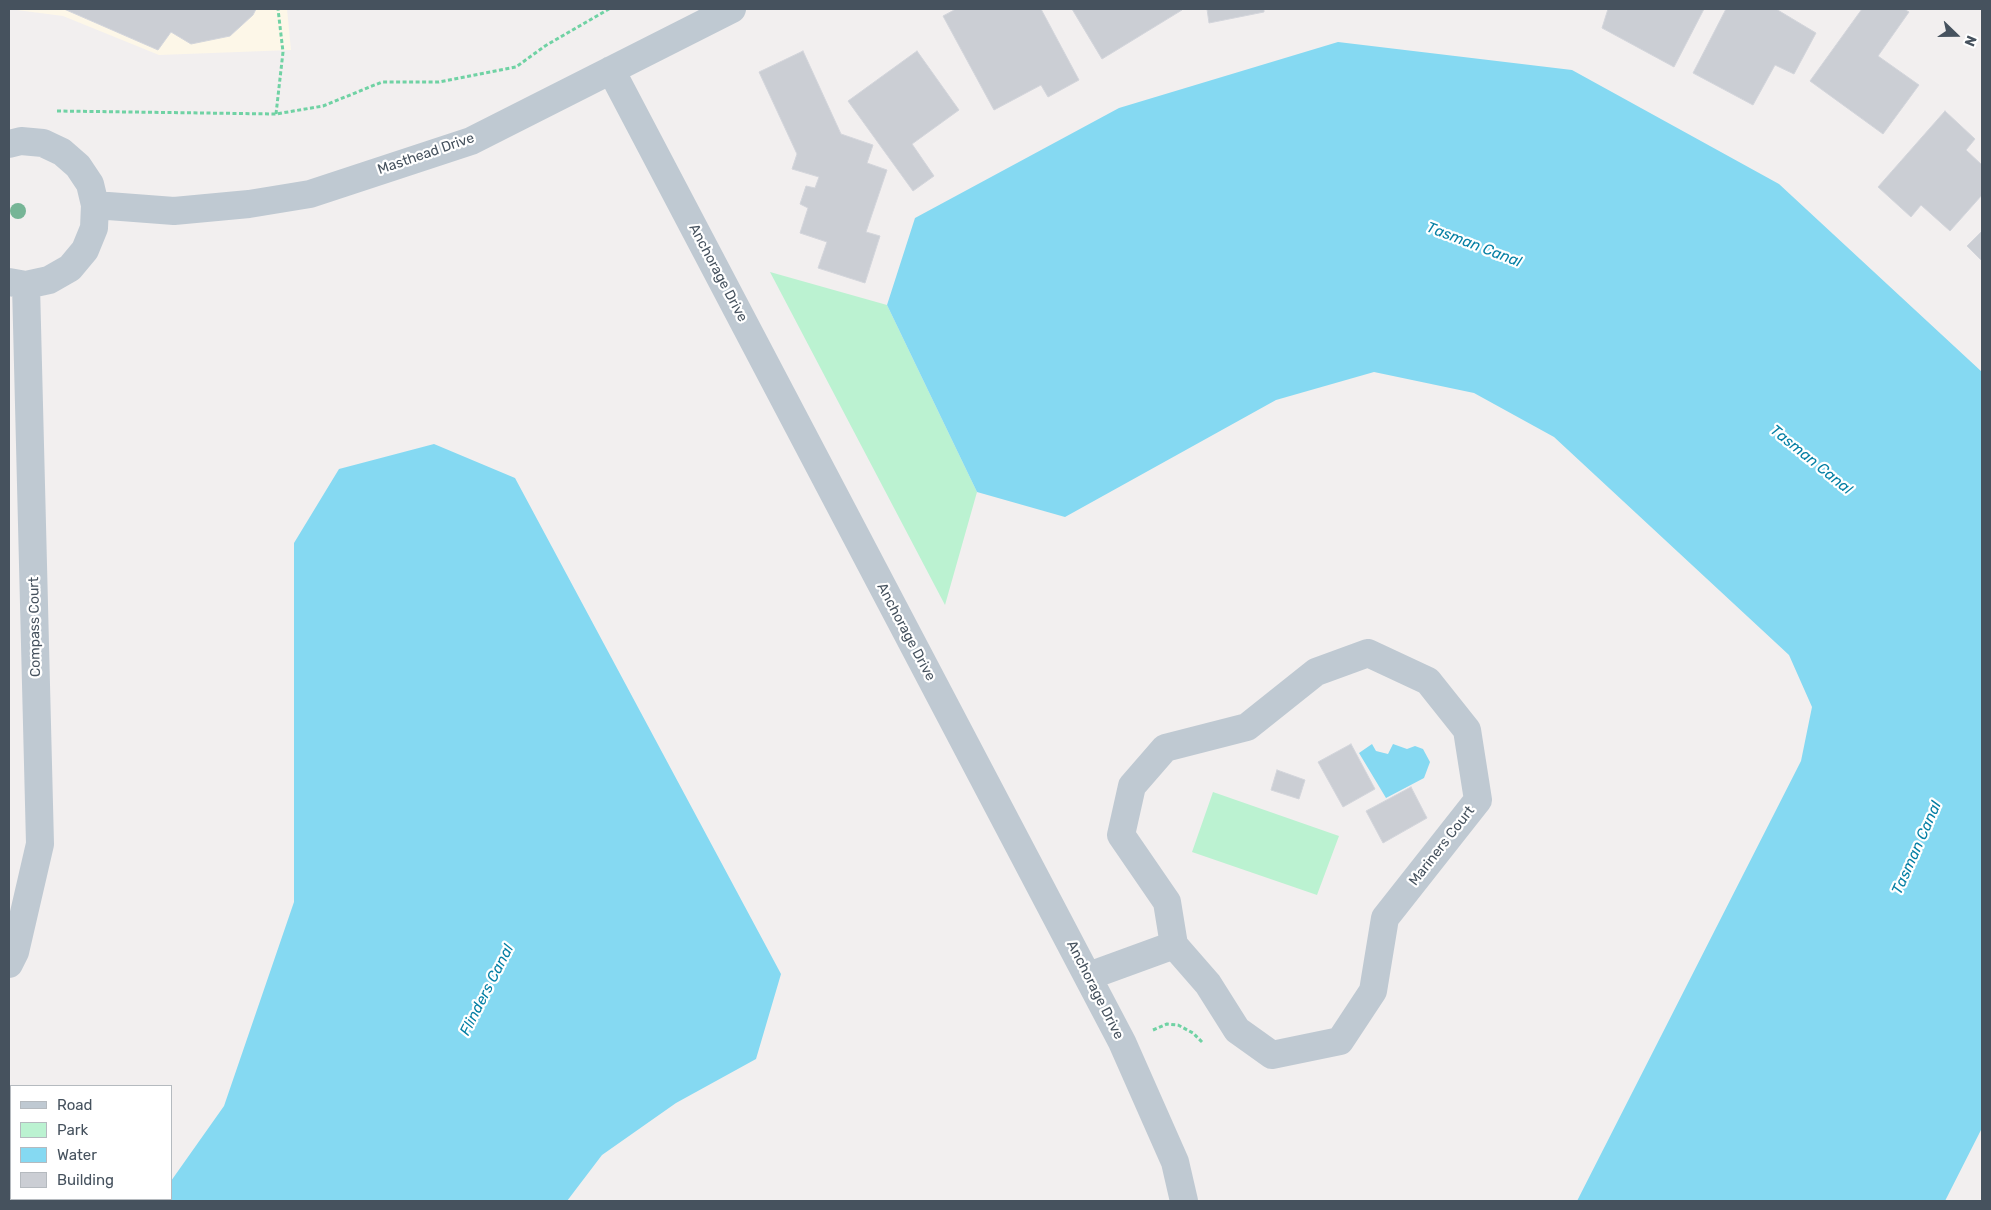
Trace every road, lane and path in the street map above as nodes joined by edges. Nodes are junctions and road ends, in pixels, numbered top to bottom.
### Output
1 (278, 9) edge
2 (609, 9) edge
3 (732, 9) edge
4 (611, 70) junction
5 (53, 110) dead end
6 (276, 114) junction
7 (9, 144) edge
8 (96, 205) junction
9 (17, 284) edge
10 (1174, 946) junction
11 (9, 964) edge
12 (1089, 976) junction
13 (1226, 1012) junction
14 (1122, 1042) junction
15 (1184, 1201) edge

1 - 6 path
2 - 6 path
3 - 4 street, Masthead Drive
4 - 8 street, Masthead Drive
4 - 12 street, Anchorage Drive
5 - 6 path
7 - 8 street
8 - 9 street
9 - 11 street, Compass Court
10 - 12 street
10 - 13 street, Mariners Court
10 - 13 street, Mariners Court
12 - 14 street, Anchorage Drive
13 - 14 path
14 - 15 street, Anchorage Drive

